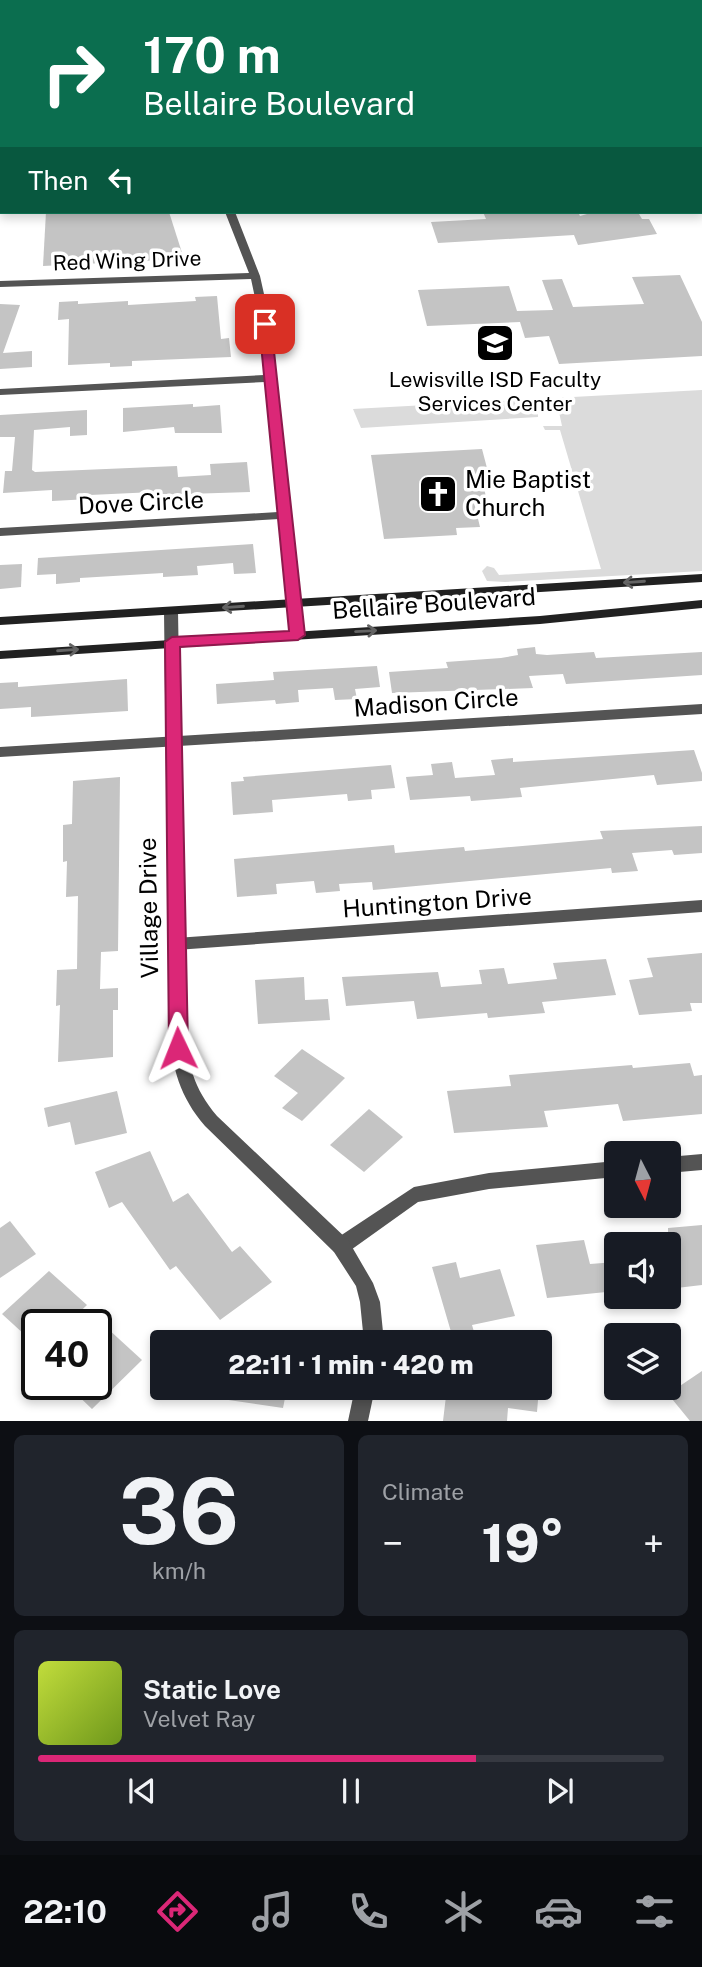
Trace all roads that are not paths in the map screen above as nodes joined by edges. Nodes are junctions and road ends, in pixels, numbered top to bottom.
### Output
1 (231, 214) edge
2 (255, 276) junction
3 (0, 284) edge
4 (271, 378) junction
5 (0, 392) edge
6 (285, 515) junction
7 (0, 532) edge
8 (702, 578) edge
9 (294, 603) junction
10 (702, 604) edge
11 (171, 611) junction
12 (0, 621) edge
13 (298, 635) junction
14 (172, 642) junction
15 (0, 655) edge
16 (702, 709) edge
17 (173, 742) junction
18 (0, 752) edge
19 (702, 906) edge
20 (176, 944) junction
21 (702, 1162) edge
22 (681, 1164) edge
23 (604, 1170) edge
24 (341, 1246) junction
25 (373, 1330) edge
26 (362, 1400) edge
27 (358, 1421) edge

1 - 2 street
2 - 3 street, Red Wing Drive
2 - 4 street
4 - 5 street
4 - 6 street
6 - 7 street, Dove Circle
6 - 9 street
8 -> 9 main road, Bellaire Boulevard
9 -> 11 main road, Bellaire Boulevard
9 - 13 street
13 -> 10 main road, Bellaire Boulevard
11 - 12 main road, Bellaire Boulevard
11 - 14 street, Village Drive
13 - 14 main road, Bellaire Boulevard
15 -> 14 main road, Bellaire Boulevard
14 - 17 street, Village Drive
16 - 17 street, Madison Circle
17 - 18 street, Madison Circle
17 - 20 street, Village Drive
19 - 20 street, Huntington Drive
20 - 24 street, Village Drive
21 - 22 street
23 - 24 street
24 - 25 street, Village Drive
26 - 27 street

